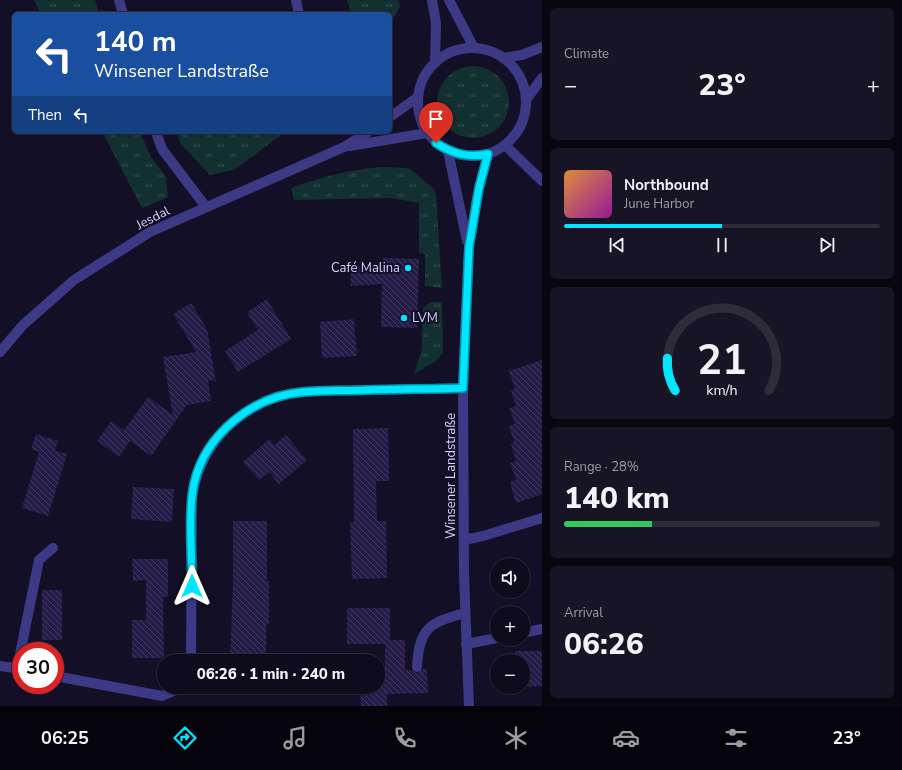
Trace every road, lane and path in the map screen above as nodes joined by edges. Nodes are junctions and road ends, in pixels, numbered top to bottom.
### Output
1 (120, 0) edge
2 (296, 0) edge
3 (432, 0) edge
4 (449, 0) edge
5 (123, 12) edge
6 (299, 12) edge
7 (542, 47) edge
8 (474, 48) junction
9 (503, 58) junction
10 (435, 63) junction
11 (542, 78) edge
12 (418, 97) junction
13 (526, 100) junction
14 (392, 116) edge
15 (427, 133) junction
16 (157, 134) edge
17 (365, 134) edge
18 (505, 145) junction
19 (344, 147) junction
20 (448, 150) junction
21 (488, 154) junction
22 (542, 181) edge
23 (206, 207) junction
24 (469, 247) junction
25 (0, 352) edge
26 (463, 388) junction
27 (542, 518) edge
28 (464, 540) junction
29 (53, 548) dead end
30 (465, 613) junction
31 (542, 629) edge
32 (530, 632) edge
33 (490, 639) edge
34 (24, 642) edge
35 (466, 644) junction
36 (191, 654) edge
37 (0, 666) edge
38 (417, 667) dead end
39 (12, 668) edge
40 (64, 678) edge
41 (167, 694) edge
42 (469, 706) edge

1 - 5 street
2 - 6 street
3 - 10 street
4 - 8 street
7 - 9 street
8 - 9 street
8 - 10 street
9 - 13 street
10 - 12 street
11 - 13 street
12 - 14 street
12 - 15 street
13 - 18 street
15 - 19 street, Jesdal
15 - 20 street
16 - 23 street
17 - 19 street, Jesdal
18 - 21 street
18 - 22 street
19 - 23 street, Jesdal
20 - 21 street
20 - 24 street, Winsener Landstraße
21 - 24 street, Winsener Landstraße
23 - 25 street, Jesdal
24 - 26 street, Winsener Landstraße
26 - 28 street, Winsener Landstraße
26 - 36 street
27 - 28 street
28 - 30 street, Winsener Landstraße
29 - 34 street
30 - 35 street, Winsener Landstraße
30 - 38 street
31 - 32 street
33 - 35 street
35 - 42 street, Winsener Landstraße
37 - 39 street
40 - 41 street

